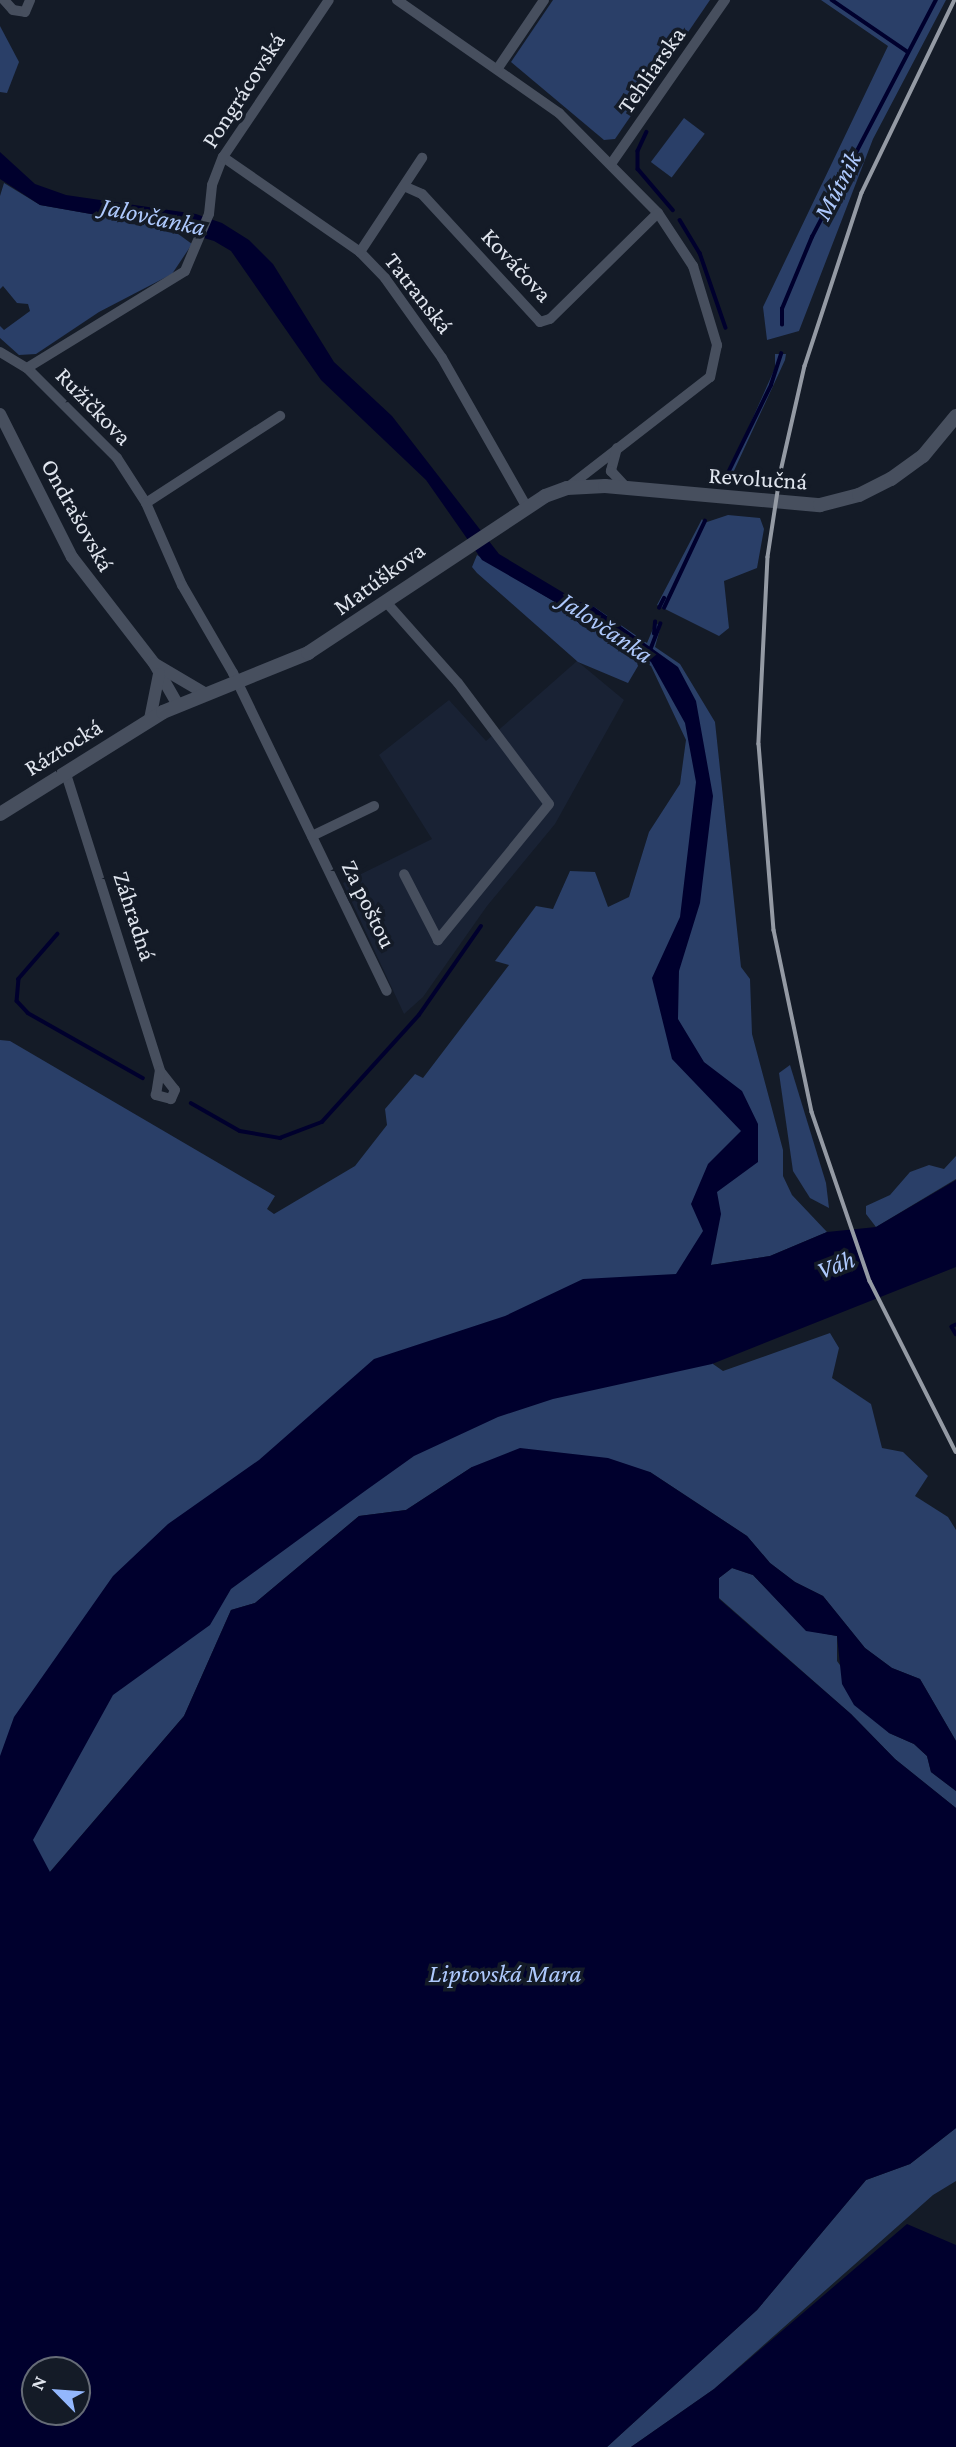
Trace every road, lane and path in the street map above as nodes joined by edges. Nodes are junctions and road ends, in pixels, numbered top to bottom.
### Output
1 (4, 0) edge
2 (30, 0) edge
3 (330, 0) edge
4 (397, 0) edge
5 (544, 0) edge
6 (726, 0) edge
7 (498, 68) junction
8 (223, 157) junction
9 (422, 158) dead end
10 (611, 164) junction
11 (406, 187) junction
12 (658, 213) junction
13 (360, 252) junction
14 (0, 352) edge
15 (27, 368) junction
16 (0, 414) edge
17 (280, 416) dead end
18 (956, 416) edge
19 (4, 430) edge
20 (618, 445) junction
21 (567, 488) junction
22 (628, 488) junction
23 (146, 503) junction
24 (526, 506) junction
25 (386, 602) junction
26 (157, 668) junction
27 (238, 684) junction
28 (205, 694) junction
29 (178, 705) junction
30 (150, 719) junction
31 (66, 774) junction
32 (374, 806) dead end
33 (0, 814) edge
34 (312, 836) junction
35 (404, 874) dead end
36 (387, 991) dead end
37 (160, 1071) dead end

1 - 2 street
3 - 8 street, Pongrácovská
4 - 7 street
5 - 7 street
6 - 10 street, Tehliarska
7 - 10 street
8 - 13 street, Tatranská
8 - 15 street, Pongrácovská
9 - 11 street
10 - 12 street
11 - 12 street, Kováčova
11 - 13 street
12 - 20 street, Matúškova
13 - 24 street, Tatranská
14 - 15 street, Ružičkova
15 - 23 street, Ružičkova
16 - 19 street, Ondrašovská
17 - 23 street
18 - 22 main road, Revolučná
19 - 26 street, Ondrašovská
20 - 21 street, Matúškova
20 - 22 street
21 - 22 main road, Revolučná
21 - 24 main road, Matúškova
23 - 27 street, Ružičkova
24 - 25 main road, Matúškova
25 - 27 main road, Matúškova
25 - 35 street
26 - 28 street, Ondrašovská
26 - 29 street, Ondrašovská
26 - 30 street
27 - 28 main road, Matúškova
27 - 34 street, Za poštou
28 - 29 main road, Matúškova
29 - 30 main road, Matúškova
30 - 31 main road, Ráztocká
31 - 33 main road, Ráztocká
31 - 37 street, Záhradná
32 - 34 street
34 - 36 street, Za poštou

